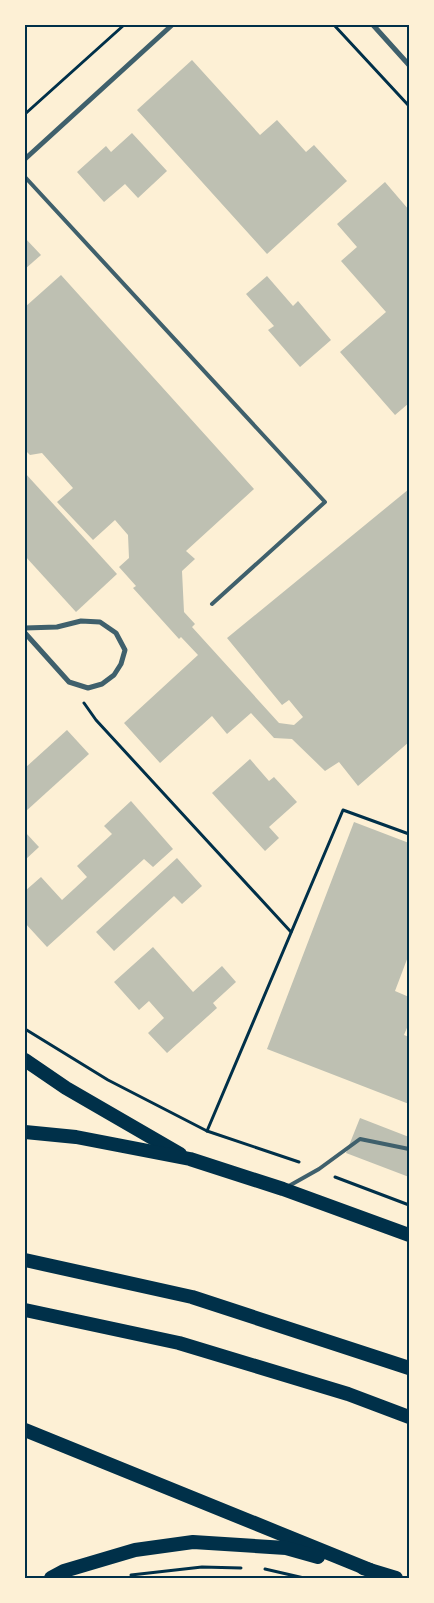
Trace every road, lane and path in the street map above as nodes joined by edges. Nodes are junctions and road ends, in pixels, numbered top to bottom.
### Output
1 (124, 25) edge
2 (172, 25) edge
3 (334, 25) edge
4 (373, 25) edge
5 (409, 65) edge
6 (409, 106) edge
7 (25, 114) edge
8 (25, 159) edge
9 (25, 177) edge
10 (212, 604) dead end
11 (25, 628) edge
12 (25, 633) edge
13 (70, 682) junction
14 (409, 834) edge
15 (291, 932) junction
16 (25, 1029) edge
17 (25, 1060) edge
18 (207, 1131) junction
19 (25, 1132) edge
20 (409, 1149) edge
21 (190, 1159) junction
22 (319, 1169) junction
23 (283, 1189) junction
24 (409, 1205) edge
25 (409, 1235) edge
26 (25, 1260) edge
27 (25, 1310) edge
28 (409, 1368) edge
29 (409, 1417) edge
30 (25, 1430) edge
31 (246, 1568) dead end
32 (264, 1568) dead end
33 (372, 1574) edge
34 (126, 1576) dead end
35 (51, 1578) edge
36 (304, 1578) edge
37 (396, 1578) edge

1 - 7 path
2 - 8 street
3 - 6 path
4 - 5 street
9 - 10 lane
11 - 13 street
12 - 13 street
13 - 15 path
14 - 15 path
15 - 18 path
16 - 18 path
17 - 21 highway
18 - 22 path
19 - 21 highway
20 - 22 lane
21 - 23 highway
22 - 23 lane
22 - 24 path
23 - 25 highway
26 - 28 highway
27 - 29 highway
30 - 33 highway
31 - 34 path
32 - 36 path
33 - 35 highway
33 - 37 highway

